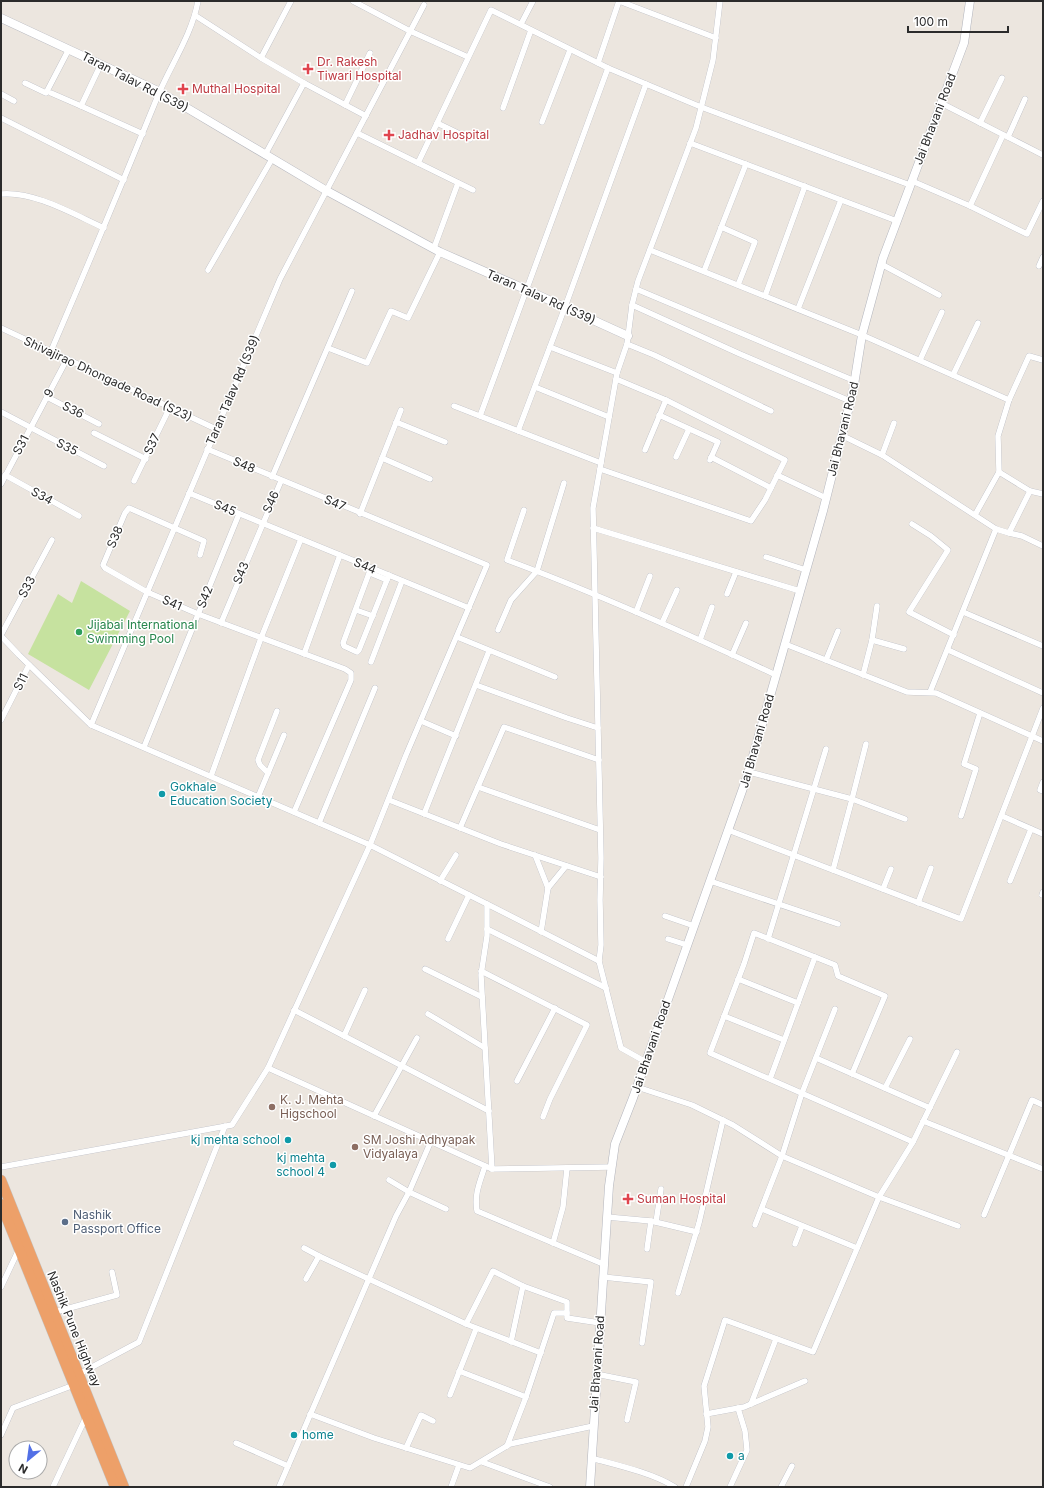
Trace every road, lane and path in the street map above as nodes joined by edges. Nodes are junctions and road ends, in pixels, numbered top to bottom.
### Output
1 (198, 1) edge
2 (291, 1) edge
3 (353, 1) edge
4 (533, 1) edge
5 (619, 1) edge
6 (720, 1) edge
7 (970, 1) edge
8 (424, 5) dead end
9 (196, 16) junction
10 (1, 18) edge
11 (521, 24) junction
12 (531, 30) junction
13 (410, 31) junction
14 (716, 38) junction
15 (68, 49) junction
16 (570, 50) junction
17 (370, 53) dead end
18 (468, 57) junction
19 (261, 58) junction
20 (598, 63) junction
21 (101, 64) junction
22 (608, 68) junction
23 (1002, 78) dead end
24 (25, 83) dead end
25 (304, 83) junction
26 (646, 84) junction
27 (160, 92) junction
28 (51, 93) dead end
29 (1, 94) edge
30 (1025, 99) dead end
31 (14, 101) dead end
32 (941, 103) junction
33 (346, 105) junction
34 (81, 106) junction
35 (701, 106) junction
36 (503, 108) dead end
37 (366, 116) junction
38 (1, 118) edge
39 (542, 122) dead end
40 (437, 123) junction
41 (980, 123) junction
42 (357, 133) junction
43 (144, 134) junction
44 (1005, 136) junction
45 (470, 139) dead end
46 (690, 143) junction
47 (265, 154) junction
48 (1043, 154) edge
49 (272, 159) junction
50 (418, 163) junction
51 (746, 164) junction
52 (124, 180) junction
53 (458, 183) junction
54 (911, 183) junction
55 (805, 186) junction
56 (473, 190) dead end
57 (327, 191) junction
58 (1, 194) edge
59 (841, 200) junction
60 (1043, 201) edge
61 (970, 206) junction
62 (897, 221) junction
63 (721, 227) junction
64 (104, 228) junction
65 (437, 250) junction
66 (650, 250) junction
67 (1043, 257) edge
68 (882, 264) junction
69 (1039, 266) dead end
70 (208, 270) dead end
71 (704, 271) junction
72 (738, 285) junction
73 (636, 289) junction
74 (527, 290) junction
75 (352, 291) dead end
76 (939, 295) dead end
77 (765, 296) junction
78 (632, 305) junction
79 (565, 307) junction
80 (798, 309) junction
81 (942, 312) dead end
82 (978, 323) dead end
83 (1, 328) edge
84 (862, 335) junction
85 (627, 340) junction
86 (550, 347) junction
87 (328, 348) junction
88 (51, 352) junction
89 (67, 359) junction
90 (920, 360) junction
91 (1043, 360) edge
92 (953, 375) junction
93 (617, 376) junction
94 (855, 381) junction
95 (535, 387) junction
96 (47, 397) junction
97 (666, 400) junction
98 (1009, 400) junction
99 (850, 401) junction
100 (454, 406) dead end
101 (170, 407) junction
102 (401, 410) dead end
103 (771, 411) dead end
104 (1, 412) edge
105 (659, 415) junction
106 (480, 416) junction
107 (609, 417) junction
108 (396, 422) junction
109 (894, 423) dead end
110 (99, 424) dead end
111 (30, 428) junction
112 (216, 429) junction
113 (689, 429) junction
114 (518, 431) junction
115 (94, 434) dead end
116 (841, 435) junction
117 (445, 442) dead end
118 (207, 449) junction
119 (645, 450) dead end
120 (882, 455) junction
121 (676, 457) dead end
122 (382, 458) junction
123 (146, 459) junction
124 (104, 466) dead end
125 (600, 466) junction
126 (999, 472) junction
127 (5, 475) junction
128 (778, 475) junction
129 (272, 477) junction
130 (430, 479) dead end
131 (134, 481) dead end
132 (281, 481) junction
133 (564, 483) dead end
134 (1, 484) edge
135 (772, 488) junction
136 (1030, 491) junction
137 (189, 493) junction
138 (1043, 494) edge
139 (826, 498) junction
140 (524, 510) dead end
141 (239, 514) junction
142 (360, 514) junction
143 (975, 515) junction
144 (79, 516) dead end
145 (262, 523) junction
146 (912, 524) dead end
147 (174, 528) junction
148 (593, 528) junction
149 (996, 529) junction
150 (1009, 533) junction
151 (301, 539) junction
152 (52, 540) dead end
153 (1043, 546) edge
154 (200, 555) dead end
155 (340, 555) junction
156 (766, 557) dead end
157 (371, 570) junction
158 (806, 570) junction
159 (537, 571) junction
160 (736, 572) junction
161 (650, 576) dead end
162 (388, 578) junction
163 (402, 581) junction
164 (677, 590) dead end
165 (800, 591) junction
166 (147, 592) junction
167 (594, 594) junction
168 (727, 594) dead end
169 (877, 606) dead end
170 (712, 607) dead end
171 (469, 608) junction
172 (356, 610) junction
173 (636, 612) junction
174 (964, 612) junction
175 (198, 614) junction
176 (373, 616) junction
177 (221, 623) junction
178 (662, 623) junction
179 (746, 623) dead end
180 (498, 630) dead end
181 (838, 631) dead end
182 (954, 635) junction
183 (1, 636) edge
184 (457, 636) junction
185 (262, 638) junction
186 (700, 640) junction
187 (872, 640) junction
188 (785, 644) junction
189 (1043, 646) edge
190 (904, 649) dead end
191 (948, 650) junction
192 (489, 651) junction
193 (304, 654) junction
194 (732, 655) junction
195 (826, 660) junction
196 (371, 662) dead end
197 (29, 666) junction
198 (776, 675) junction
199 (863, 675) junction
200 (555, 677) dead end
201 (476, 685) junction
202 (376, 688) dead end
203 (930, 692) junction
204 (1043, 693) edge
205 (1043, 708) edge
206 (277, 711) dead end
207 (980, 713) junction
208 (1, 720) edge
209 (421, 721) junction
210 (91, 725) junction
211 (598, 728) junction
212 (284, 735) dead end
213 (456, 736) junction
214 (1032, 736) junction
215 (1043, 741) edge
216 (866, 744) dead end
217 (144, 747) junction
218 (826, 749) dead end
219 (599, 760) junction
220 (749, 772) junction
221 (268, 773) junction
222 (211, 776) junction
223 (1043, 782) edge
224 (478, 787) junction
225 (814, 789) junction
226 (1043, 791) edge
227 (258, 797) junction
228 (852, 799) junction
229 (389, 800) junction
230 (294, 812) junction
231 (424, 814) junction
232 (960, 816) dead end
233 (1002, 816) junction
234 (905, 819) dead end
235 (319, 823) junction
236 (460, 828) junction
237 (1030, 829) junction
238 (600, 830) junction
239 (728, 830) junction
240 (1043, 834) edge
241 (370, 845) junction
242 (456, 855) dead end
243 (535, 855) junction
244 (794, 855) junction
245 (566, 866) junction
246 (931, 868) dead end
247 (891, 869) dead end
248 (833, 870) junction
249 (601, 877) junction
250 (440, 881) junction
251 (710, 881) junction
252 (1010, 881) dead end
253 (548, 888) junction
254 (883, 889) junction
255 (469, 895) junction
256 (918, 903) junction
257 (487, 904) junction
258 (779, 904) junction
259 (665, 916) dead end
260 (838, 924) dead end
261 (694, 926) junction
262 (487, 929) junction
263 (541, 932) junction
264 (448, 938) dead end
265 (668, 939) dead end
266 (768, 939) junction
267 (687, 944) junction
268 (815, 957) junction
269 (599, 961) junction
270 (425, 969) dead end
271 (481, 971) junction
272 (738, 979) junction
273 (606, 988) junction
274 (365, 990) dead end
275 (482, 997) junction
276 (798, 1003) junction
277 (555, 1008) junction
278 (835, 1009) dead end
279 (294, 1010) junction
280 (428, 1014) dead end
281 (724, 1016) junction
282 (344, 1036) junction
283 (417, 1038) dead end
284 (910, 1039) dead end
285 (784, 1040) junction
286 (485, 1048) junction
287 (958, 1052) dead end
288 (816, 1058) junction
289 (646, 1062) junction
290 (402, 1066) junction
291 (268, 1068) junction
292 (852, 1074) junction
293 (770, 1079) junction
294 (517, 1081) dead end
295 (637, 1087) junction
296 (885, 1088) junction
297 (802, 1093) junction
298 (1043, 1104) edge
299 (930, 1108) junction
300 (489, 1111) junction
301 (374, 1116) junction
302 (543, 1117) dead end
303 (723, 1120) junction
304 (923, 1121) junction
305 (225, 1126) junction
306 (430, 1141) junction
307 (913, 1142) junction
308 (1009, 1155) junction
309 (782, 1156) junction
310 (485, 1166) junction
311 (1, 1167) edge
312 (612, 1167) junction
313 (568, 1168) junction
314 (492, 1169) junction
315 (1043, 1169) edge
316 (1, 1180) edge
317 (389, 1180) dead end
318 (661, 1189) dead end
319 (409, 1192) junction
320 (879, 1197) junction
321 (1, 1204) edge
322 (446, 1209) dead end
323 (762, 1209) junction
324 (984, 1215) dead end
325 (606, 1217) junction
326 (654, 1222) junction
327 (755, 1225) dead end
328 (802, 1226) junction
329 (958, 1226) dead end
330 (697, 1232) junction
331 (553, 1243) junction
332 (795, 1244) dead end
333 (22, 1247) junction
334 (304, 1248) dead end
335 (857, 1248) junction
336 (647, 1249) dead end
337 (318, 1256) junction
338 (603, 1264) junction
339 (112, 1272) dead end
340 (603, 1277) junction
341 (306, 1279) dead end
342 (369, 1280) junction
343 (523, 1286) junction
344 (1, 1287) edge
345 (678, 1293) dead end
346 (54, 1312) junction
347 (567, 1313) junction
348 (600, 1323) junction
349 (466, 1324) junction
350 (476, 1329) junction
351 (776, 1339) junction
352 (511, 1342) junction
353 (642, 1343) dead end
354 (541, 1353) junction
355 (459, 1371) junction
356 (79, 1374) junction
357 (596, 1374) junction
358 (805, 1382) dead end
359 (74, 1385) junction
360 (450, 1395) dead end
361 (526, 1396) junction
362 (751, 1404) junction
363 (738, 1408) junction
364 (310, 1414) junction
365 (706, 1414) junction
366 (86, 1416) junction
367 (627, 1420) dead end
368 (433, 1421) dead end
369 (593, 1426) junction
370 (1, 1435) edge
371 (236, 1443) dead end
372 (507, 1446) junction
373 (406, 1448) junction
374 (591, 1458) junction
375 (482, 1462) junction
376 (459, 1465) junction
377 (288, 1466) junction
378 (792, 1466) dead end
379 (53, 1487) edge
380 (115, 1487) edge
381 (124, 1487) edge
382 (279, 1487) edge
383 (451, 1487) edge
384 (550, 1487) edge
385 (590, 1487) edge
386 (675, 1487) edge
387 (686, 1487) edge
388 (730, 1487) edge
389 (781, 1487) edge

1 - 9 street
2 - 19 street
3 - 13 street
4 - 11 street
5 - 14 street
5 - 20 street
6 - 14 street
7 - 32 street, Jai Bhavani Road
8 - 13 street
9 - 19 street
9 - 27 street
10 - 15 street, Taran Talav Rd (S39)
11 - 12 street
11 - 18 street
12 - 16 street
12 - 36 street
13 - 18 street
13 - 37 street
14 - 35 street
15 - 21 street, Taran Talav Rd (S39)
15 - 24 street
16 - 20 street
16 - 39 street
17 - 33 street
18 - 40 street
19 - 25 street
20 - 22 street
21 - 27 street, Taran Talav Rd (S39)
21 - 34 street
22 - 26 street
22 - 74 street
23 - 41 street
25 - 33 street
25 - 47 street
26 - 35 street
26 - 79 street
27 - 43 street
27 - 47 street, Taran Talav Rd (S39)
28 - 34 street
29 - 31 street
30 - 44 street
32 - 41 street
32 - 54 street, Jai Bhavani Road
33 - 37 street
34 - 43 street
35 - 46 street
35 - 54 street
37 - 42 street
38 - 52 street
40 - 45 street
40 - 50 street
41 - 44 street
42 - 50 street
42 - 57 street
43 - 52 street
44 - 48 street
44 - 61 street
46 - 51 street
46 - 66 street
47 - 49 street, Taran Talav Rd (S39)
49 - 57 street, Taran Talav Rd (S39)
49 - 70 street
50 - 53 street
51 - 55 street
51 - 63 street
52 - 64 street
53 - 56 street
53 - 65 street
54 - 61 street
54 - 62 street, Jai Bhavani Road
55 - 59 street
55 - 77 street
57 - 65 street, Taran Talav Rd (S39)
57 - 112 street, Taran Talav Rd (S39)
58 - 64 street
59 - 62 street
59 - 80 street
60 - 61 street
62 - 68 street, Jai Bhavani Road
63 - 71 street
63 - 72 street
64 - 88 street
65 - 74 street, Taran Talav Rd (S39)
65 - 87 street
66 - 71 street
66 - 73 street
67 - 69 street
68 - 76 street
68 - 84 street, Jai Bhavani Road
71 - 72 street
72 - 77 street
73 - 78 street
73 - 94 street
74 - 79 street, Taran Talav Rd (S39)
74 - 106 street
75 - 87 street
77 - 80 street
78 - 85 street
78 - 99 street
79 - 85 street, Taran Talav Rd (S39)
79 - 86 street
80 - 84 street
81 - 90 street
82 - 92 street
83 - 88 street, Shivajirao Dhongade Road (S23)
84 - 90 street
84 - 94 street, Jai Bhavani Road
85 - 93 street
85 - 103 street
86 - 93 street
86 - 95 street
87 - 129 street
88 - 89 street, Shivajirao Dhongade Road (S23)
89 - 96 street, 9
89 - 101 street, Shivajirao Dhongade Road (S23)
90 - 92 street
91 - 98 street
92 - 98 street
93 - 97 street
93 - 107 street
94 - 99 street, Jai Bhavani Road
95 - 107 street
95 - 114 street
96 - 110 street, S36
96 - 111 street, 9
97 - 105 street
97 - 128 street
98 - 126 street
99 - 116 street, Jai Bhavani Road
100 - 106 street
101 - 112 street, Shivajirao Dhongade Road (S23)
101 - 123 street, S37
102 - 108 street
104 - 111 street, S35
105 - 113 street
105 - 119 street
106 - 114 street
107 - 125 street
108 - 117 street
108 - 122 street
109 - 120 street
111 - 124 street, S35
111 - 127 street, S31
112 - 118 street, Taran Talav Rd (S39)
113 - 121 street
113 - 135 street
114 - 125 street
115 - 123 street
116 - 120 street
116 - 139 street, Jai Bhavani Road
118 - 129 street, S48
118 - 137 street, Taran Talav Rd (S39)
120 - 143 street
122 - 130 street
122 - 142 street
123 - 131 street, S37
125 - 135 street
125 - 148 street
126 - 136 street
126 - 143 street
127 - 134 street, S31
127 - 144 street, S34
128 - 135 street
128 - 139 street
129 - 132 street, S48
132 - 142 street, S47
132 - 145 street, S46
133 - 159 street
136 - 138 street
136 - 150 street
137 - 141 street, S45
137 - 147 street, Taran Talav Rd (S39)
139 - 158 street, Jai Bhavani Road
140 - 159 street
141 - 145 street, S45
141 - 175 street, S42
142 - 171 street, S47
143 - 149 street
145 - 151 street, S44
145 - 177 street, S43
146 - 182 street
147 - 154 street
147 - 166 street, Taran Talav Rd (S39)
147 - 166 street, S38
148 - 160 street
148 - 167 street
149 - 150 street
149 - 174 street
150 - 153 street
151 - 155 street, S44
151 - 185 street
152 - 183 street, S33
155 - 157 street, S44
155 - 193 street
156 - 158 street
157 - 162 street, S44
157 - 172 street
158 - 165 street, Jai Bhavani Road
159 - 167 street
159 - 180 street
160 - 165 street
160 - 168 street
161 - 173 street
162 - 163 street, S44
162 - 176 street
163 - 171 street, S44
163 - 196 street
164 - 178 street
165 - 188 street, Jai Bhavani Road
166 - 175 street, S41
166 - 210 street, Taran Talav Rd (S39)
167 - 173 street
167 - 211 street
169 - 187 street
170 - 186 street
171 - 184 street
172 - 176 street
172 - 176 street
173 - 178 street
174 - 182 street
174 - 189 street
175 - 177 street, S41
175 - 217 street, S42
177 - 185 street, S41
178 - 186 street
179 - 194 street
181 - 195 street
182 - 191 street
183 - 197 street
184 - 192 street
184 - 209 street
185 - 193 street, S41
185 - 222 street
186 - 194 street
187 - 190 street
187 - 199 street
188 - 195 street
188 - 198 street, Jai Bhavani Road
191 - 203 street
191 - 204 street
192 - 200 street
192 - 201 street
193 - 230 street, S41
194 - 198 street
195 - 199 street
197 - 208 street, S11
197 - 210 street
198 - 220 street, Jai Bhavani Road
199 - 203 street
201 - 211 street
201 - 213 street
202 - 235 street
203 - 207 street
205 - 214 street
206 - 221 street
207 - 214 street
207 - 232 street
209 - 213 street
209 - 229 street
210 - 217 street
211 - 219 street
212 - 221 street
213 - 231 street
214 - 215 street
214 - 233 street
216 - 228 street
217 - 222 street
218 - 225 street
219 - 224 street
219 - 238 street
220 - 225 street
220 - 239 street, Jai Bhavani Road
221 - 227 street
222 - 227 street
223 - 226 street
224 - 236 street
224 - 238 street
225 - 228 street
225 - 244 street
227 - 230 street
228 - 234 street
228 - 248 street
229 - 231 street
229 - 241 street
230 - 235 street
231 - 236 street
233 - 237 street
233 - 256 street
235 - 241 street
236 - 243 street
237 - 240 street
237 - 252 street
238 - 249 street
239 - 244 street
239 - 251 street, Jai Bhavani Road
241 - 250 street
241 - 279 street
242 - 250 street
243 - 245 street
243 - 253 street
244 - 248 street
244 - 258 street
245 - 249 street
245 - 253 street
246 - 256 street
247 - 254 street
248 - 254 street
249 - 269 street
250 - 255 street
251 - 258 street
251 - 261 street, Jai Bhavani Road
253 - 263 street
254 - 256 street
255 - 257 street
255 - 264 street
257 - 262 street
257 - 263 street
258 - 260 street
258 - 266 street
259 - 261 street
261 - 267 street, Jai Bhavani Road
262 - 271 street
262 - 273 street
263 - 269 street
265 - 267 street
266 - 268 street
266 - 272 street
267 - 289 street, Jai Bhavani Road
268 - 276 street
268 - 292 street
269 - 273 street
270 - 275 street
271 - 275 street
271 - 277 street
272 - 276 street
272 - 281 street
273 - 289 street
274 - 282 street
275 - 286 street
276 - 285 street
277 - 294 street
277 - 302 street
278 - 288 street
279 - 282 street
279 - 291 street
280 - 286 street
281 - 285 street
281 - 293 street
282 - 290 street
283 - 290 street
284 - 296 street
285 - 293 street
286 - 300 street
287 - 299 street
288 - 292 street
288 - 297 street
289 - 295 street, Jai Bhavani Road
290 - 300 street
290 - 301 street
291 - 301 street
291 - 305 street
292 - 296 street
293 - 297 street
295 - 303 street
295 - 312 street, Jai Bhavani Road
296 - 299 street
297 - 307 street
297 - 309 street
298 - 308 street
299 - 304 street
300 - 314 street
301 - 306 street
303 - 309 street
303 - 330 street
304 - 307 street
304 - 308 street
305 - 311 street
305 - 356 street
306 - 310 street
306 - 319 street
307 - 320 street
308 - 315 street
308 - 324 street
309 - 320 street
309 - 323 street
310 - 314 street
310 - 331 street
312 - 313 street
312 - 325 street, Jai Bhavani Road
313 - 314 street
313 - 331 street
316 - 333 highway, Nashik Pune Highway
317 - 319 street
318 - 326 street
319 - 322 street
319 - 342 street
320 - 329 street
320 - 335 street
321 - 333 highway, Nashik Pune Highway
323 - 327 street
323 - 328 street
325 - 326 street
325 - 338 street, Jai Bhavani Road
326 - 330 street
326 - 336 street
328 - 332 street
328 - 335 street
330 - 345 street
331 - 338 street
333 - 344 street
333 - 346 highway, Nashik Pune Highway
333 - 359 highway, Nashik Pune Highway
334 - 337 street
335 - 351 street
337 - 341 street
337 - 342 street
338 - 340 street, Jai Bhavani Road
339 - 346 street
340 - 348 street, Jai Bhavani Road
340 - 353 street
342 - 349 street
342 - 364 street
343 - 347 street
343 - 349 street
343 - 352 street
346 - 356 highway, Nashik Pune Highway
347 - 348 street
347 - 354 street
348 - 357 street, Jai Bhavani Road
349 - 350 street
350 - 352 street
350 - 355 street
351 - 362 street
351 - 365 street
352 - 354 street
354 - 361 street
355 - 360 street
355 - 361 street
356 - 381 highway, Nashik Pune Highway
357 - 367 street
357 - 369 street, Jai Bhavani Road
358 - 362 street
359 - 366 highway, Nashik Pune Highway
359 - 370 street
361 - 372 street
362 - 363 street
363 - 365 street
363 - 388 street
364 - 373 street
364 - 377 street
365 - 387 street
366 - 379 street
366 - 380 highway, Nashik Pune Highway
368 - 373 street
369 - 372 street
369 - 374 street, Jai Bhavani Road
371 - 377 street
372 - 375 street
373 - 376 street
374 - 385 street, Jai Bhavani Road
374 - 386 street
375 - 376 street
375 - 384 street
376 - 383 street
377 - 382 street
378 - 389 street

